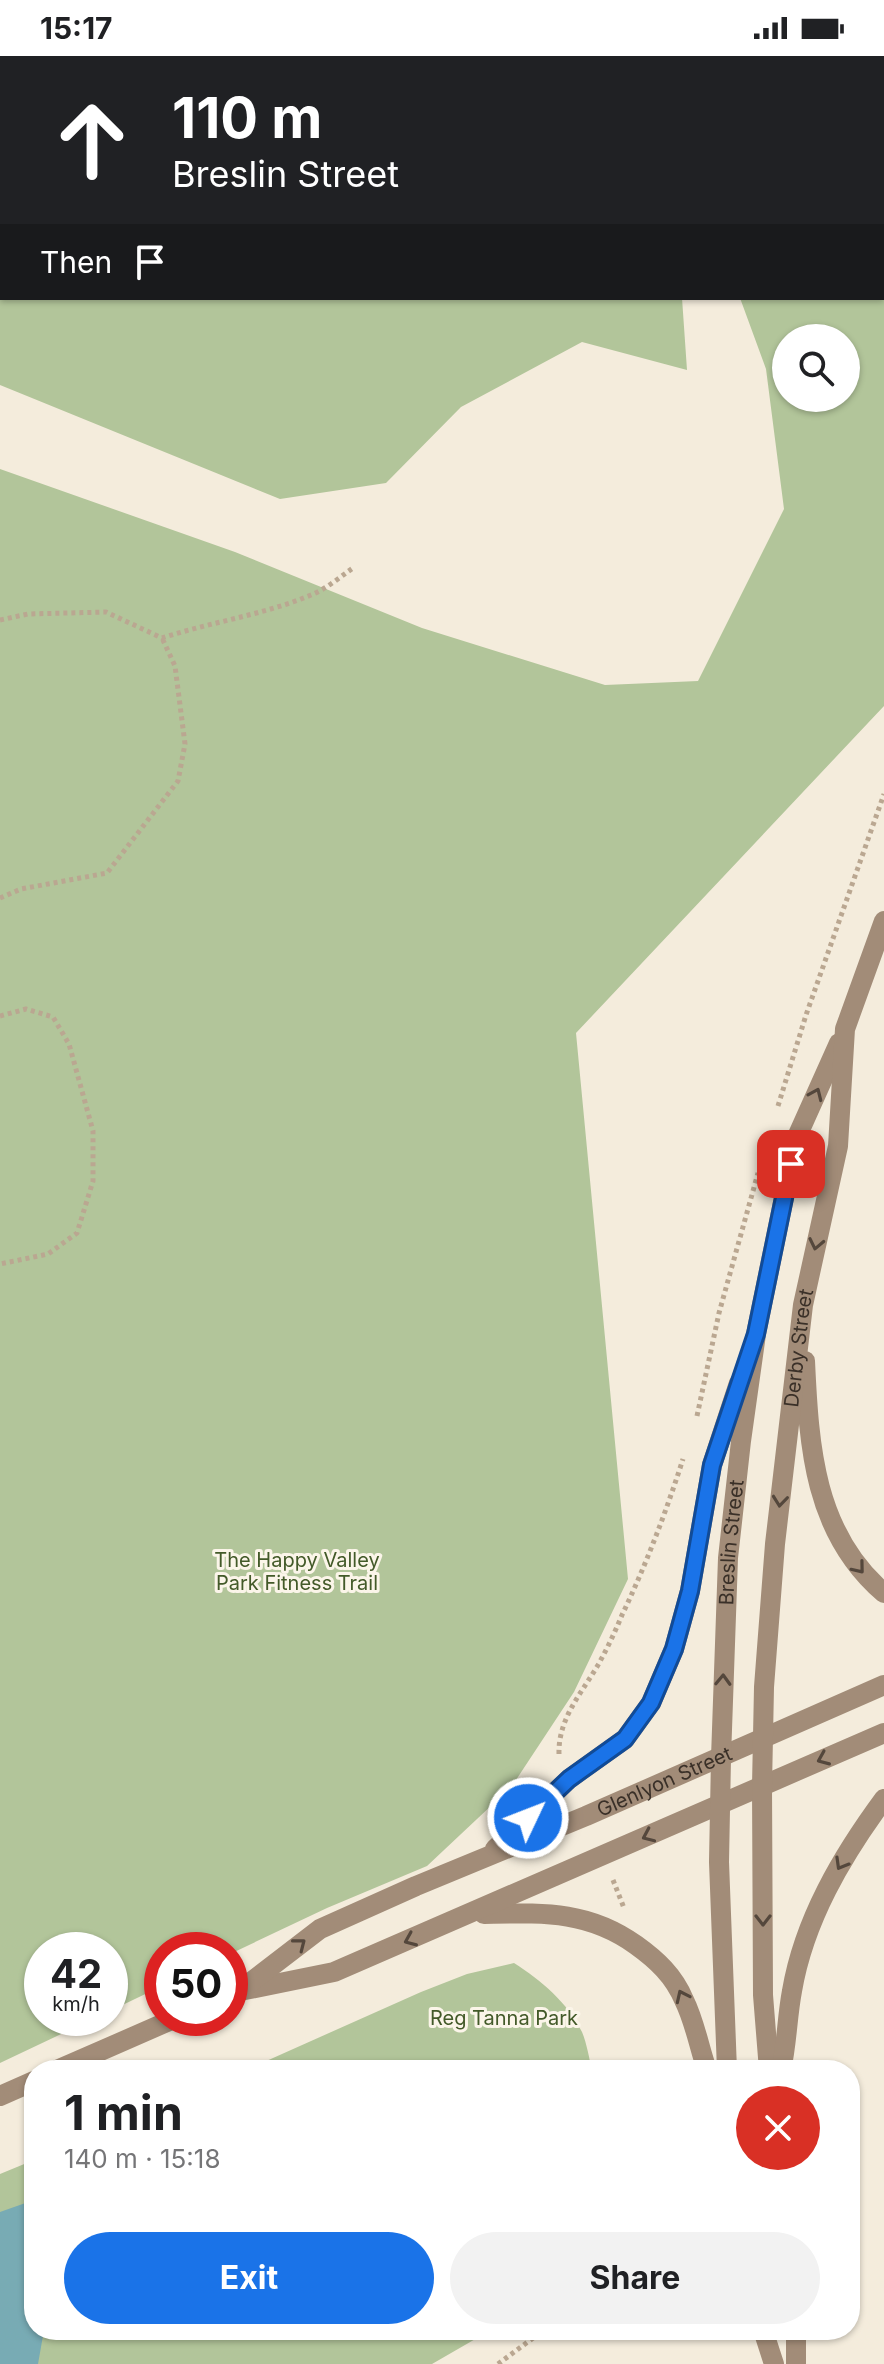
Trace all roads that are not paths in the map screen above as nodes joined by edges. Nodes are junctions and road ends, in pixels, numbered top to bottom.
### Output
1 (884, 921) edge
2 (845, 1029) junction
3 (803, 1305) junction
4 (756, 1334) junction
5 (884, 1593) edge
6 (884, 1685) edge
7 (884, 1733) edge
8 (763, 1738) junction
9 (721, 1758) junction
10 (762, 1786) junction
11 (884, 1799) edge
12 (720, 1804) junction
13 (486, 1857) junction
14 (472, 1914) junction
15 (248, 1983) edge
16 (248, 1990) edge
17 (144, 2032) edge
18 (80, 2060) edge
19 (704, 2060) edge
20 (727, 2060) edge
21 (768, 2060) edge
22 (782, 2060) edge
23 (24, 2085) edge
24 (0, 2096) edge
25 (766, 2340) edge
26 (796, 2340) edge
27 (774, 2364) edge
28 (796, 2364) edge

1 - 2 main road, Derby Street
2 -> 3 main road, Derby Street
4 -> 2 main road, Breslin Street
3 -> 5 main road
3 -> 8 main road, Derby Street
9 -> 4 main road, Breslin Street
4 - 13 main road
6 - 8 main road, Glenlyon Street
7 -> 10 main road, Glenlyon Street
8 - 9 main road, Glenlyon Street
8 - 10 main road, Derby Street
9 - 12 main road, Breslin Street
9 - 13 main road, Glenlyon Street
10 - 12 main road, Glenlyon Street
10 -> 21 main road
11 -> 22 main road
12 -> 14 main road, Glenlyon Street
12 - 20 main road, Breslin Street
15 -> 13 main road, Glenlyon Street
14 -> 16 main road, Glenlyon Street
19 -> 14 main road
17 - 18 main road
23 - 24 main road
25 - 27 main road
26 - 28 main road

